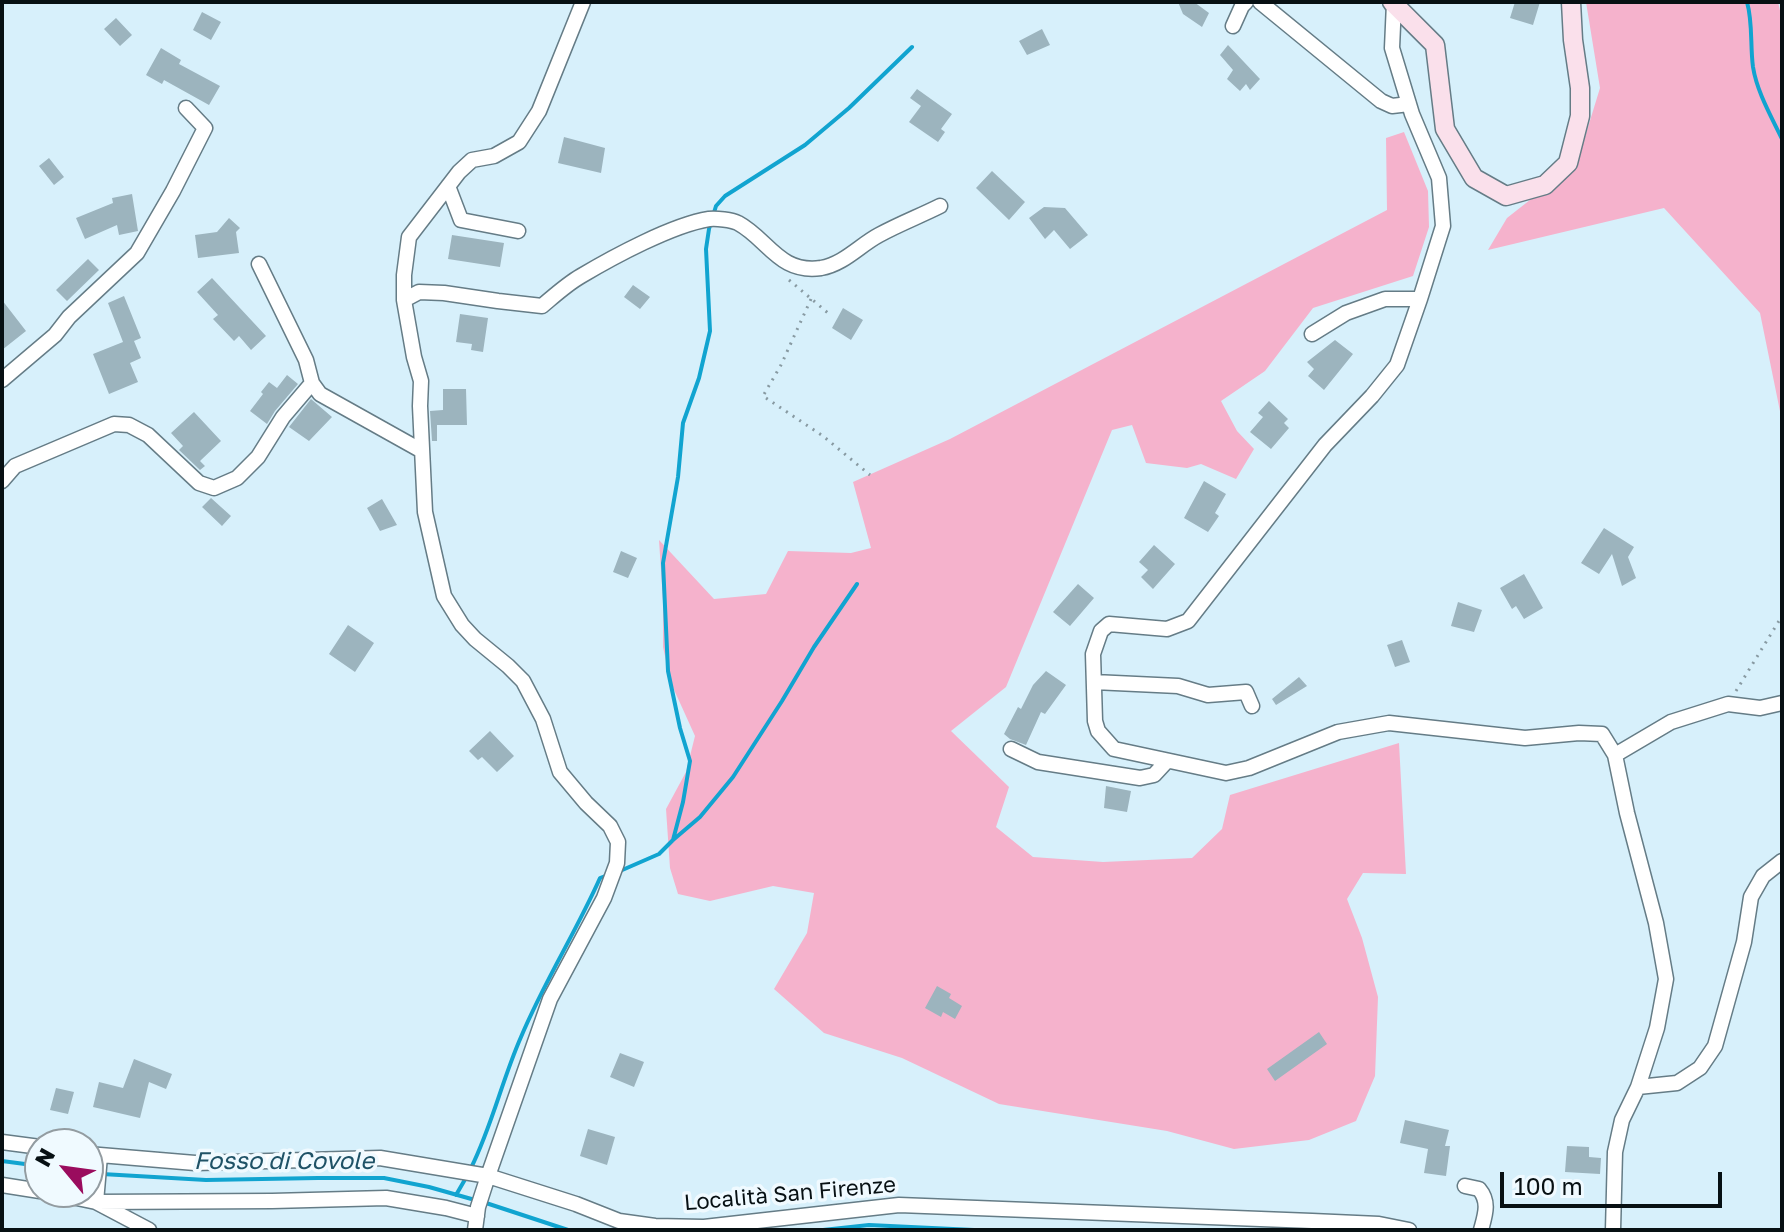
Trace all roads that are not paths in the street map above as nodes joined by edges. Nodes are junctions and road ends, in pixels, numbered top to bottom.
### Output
1 (583, 2) edge
2 (1246, 2) edge
3 (1260, 2) edge
4 (1571, 2) edge
5 (1393, 3) edge
6 (1233, 26) dead end
7 (1409, 104) junction
8 (186, 108) dead end
9 (448, 186) junction
10 (940, 206) dead end
11 (518, 231) dead end
12 (259, 264) dead end
13 (1420, 299) junction
14 (404, 300) junction
15 (1312, 334) dead end
16 (2, 380) edge
17 (312, 383) junction
18 (422, 451) junction
19 (2, 457) edge
20 (15, 466) junction
21 (2, 481) edge
22 (1094, 682) junction
23 (1782, 703) edge
24 (1252, 706) dead end
25 (1011, 749) dead end
26 (1615, 755) junction
27 (1167, 761) junction
28 (1782, 861) edge
29 (1638, 1087) junction
30 (2, 1142) edge
31 (24, 1145) edge
32 (104, 1164) edge
33 (484, 1178) junction
34 (2, 1185) edge
35 (1465, 1186) dead end
36 (24, 1188) edge
37 (104, 1202) edge
38 (104, 1206) edge
39 (476, 1222) edge
40 (149, 1230) edge
41 (1409, 1230) edge
42 (1481, 1230) edge
43 (1613, 1230) edge

1 - 9 street
2 - 6 street
3 - 7 street
4 - 5 main road
5 - 7 street
7 - 13 street
8 - 16 street
9 - 11 street
9 - 14 street
10 - 14 street
12 - 17 street
13 - 15 street
13 - 22 street
14 - 18 street
17 - 18 street
17 - 20 street
18 - 33 street
19 - 20 street
20 - 21 street
22 - 24 street
22 - 27 street
23 - 26 street
25 - 27 street
26 - 27 street
26 - 29 street
28 - 29 street
29 - 43 street
30 - 31 street
32 - 33 street, Località San Firenze
33 - 39 street
33 - 41 street, Località San Firenze
34 - 36 street
35 - 42 street
37 - 39 street
38 - 40 street

